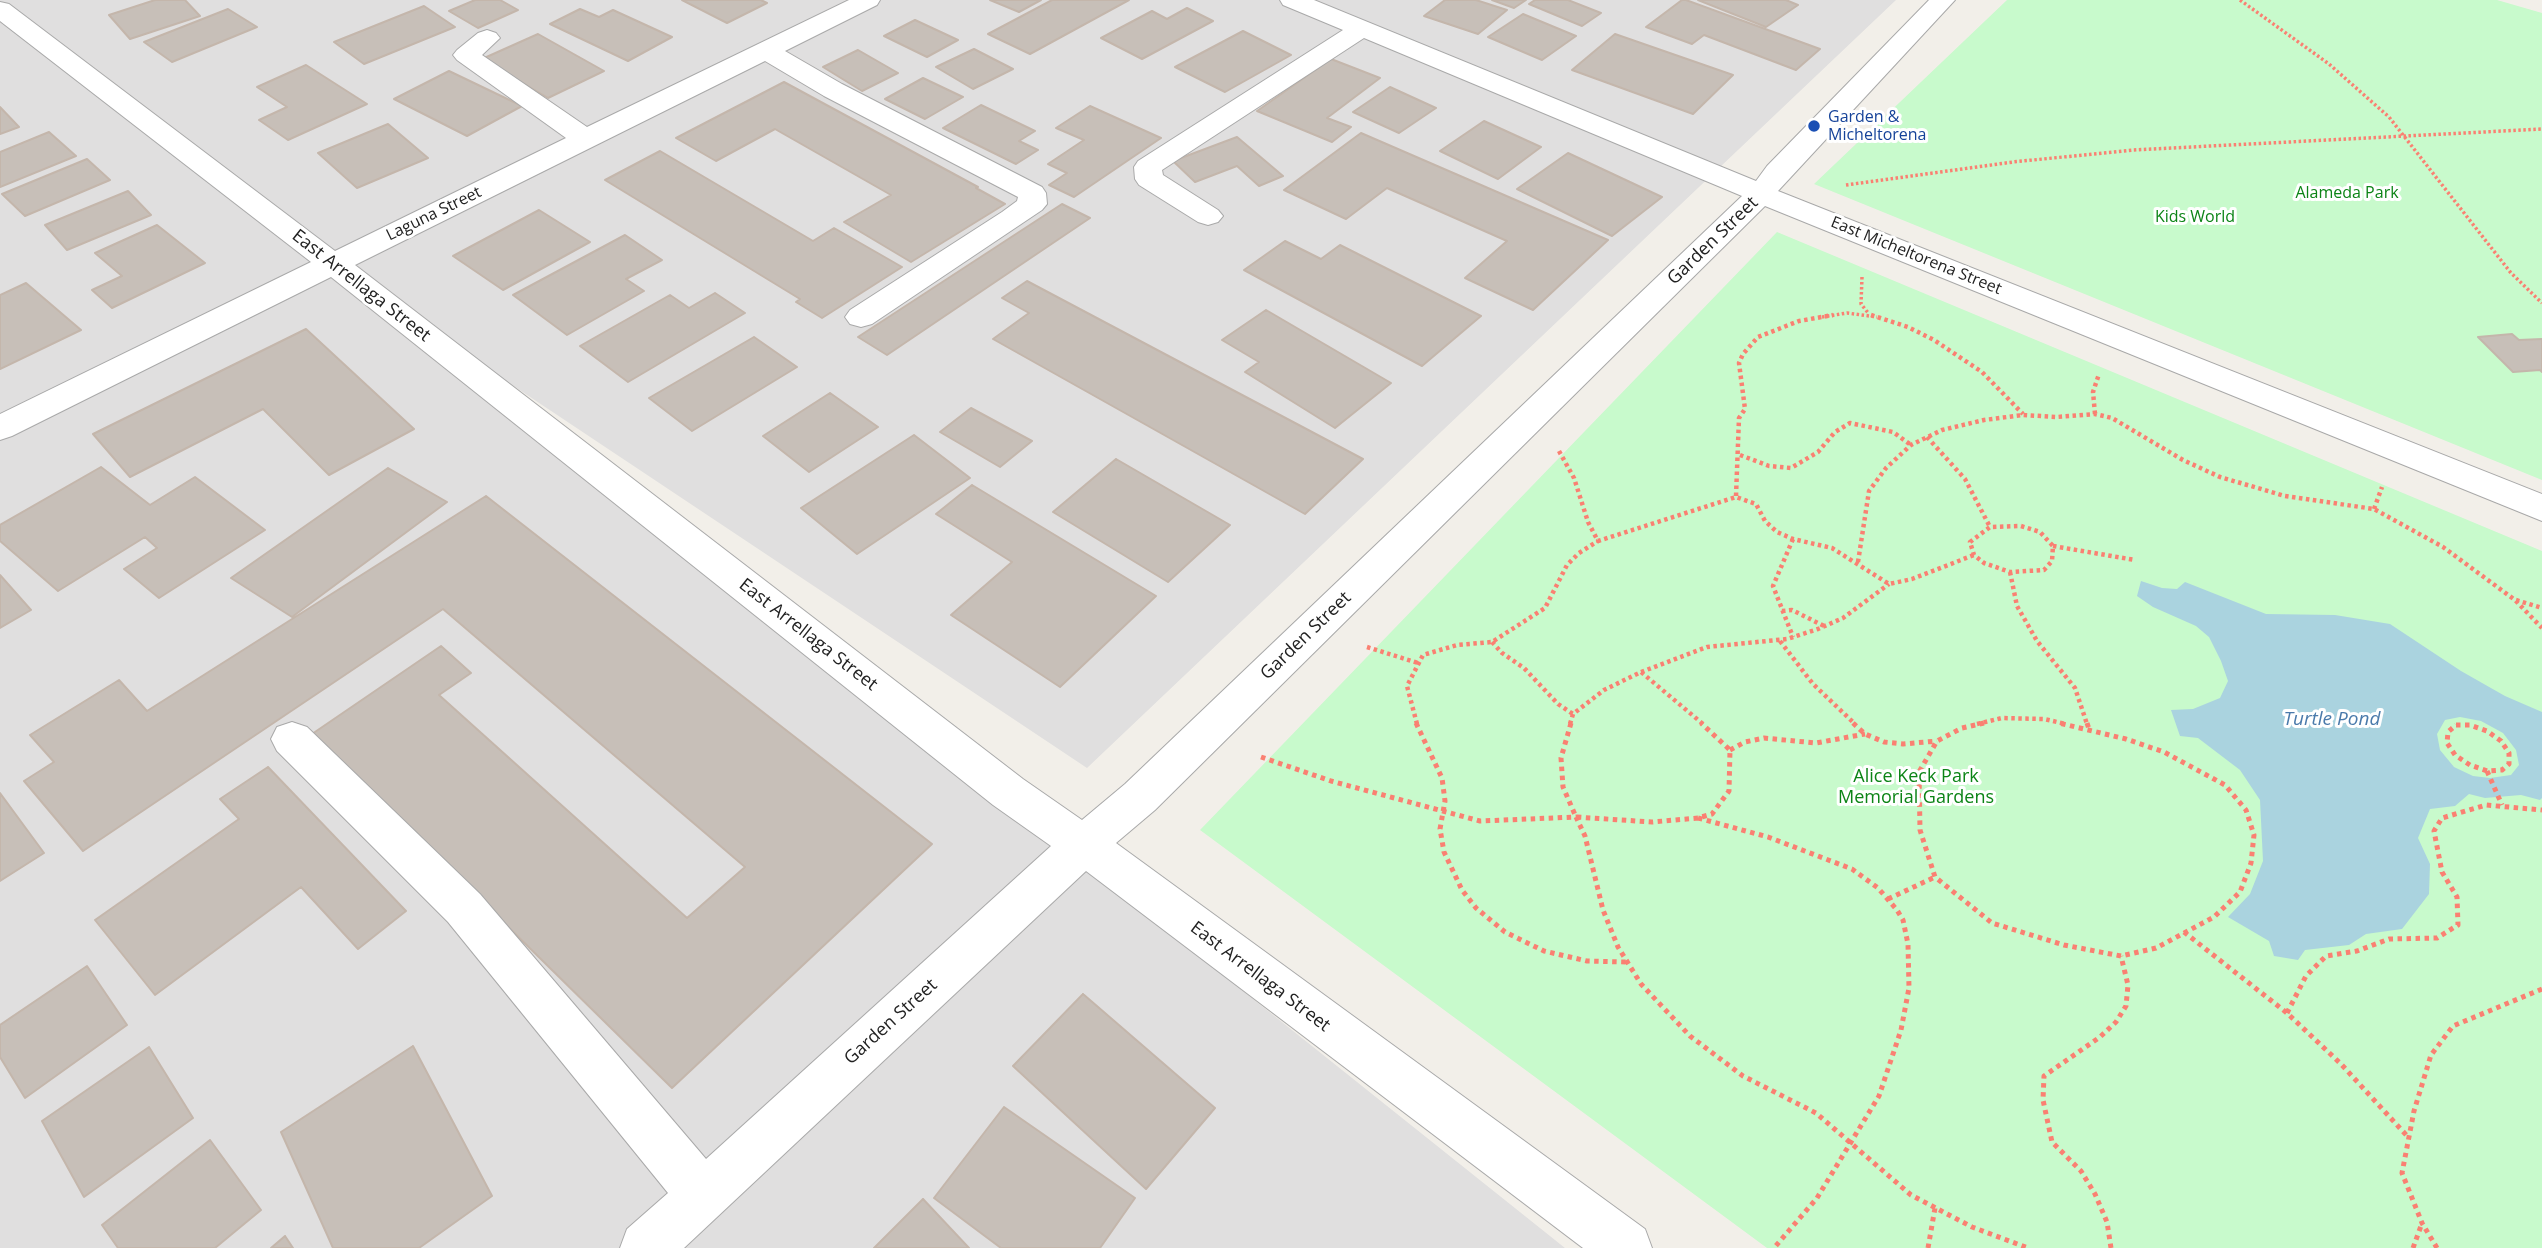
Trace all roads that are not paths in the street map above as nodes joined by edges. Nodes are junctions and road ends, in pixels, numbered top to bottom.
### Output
1 (868, 0) edge
2 (1293, 0) edge
3 (1943, 0) edge
4 (0, 9) edge
5 (1363, 28) junction
6 (487, 38) dead end
7 (766, 51) junction
8 (586, 139) junction
9 (1761, 194) junction
10 (1208, 216) dead end
11 (332, 264) junction
12 (861, 317) dead end
13 (0, 428) edge
14 (2542, 508) edge
15 (292, 739) dead end
16 (1082, 846) junction
17 (702, 1194) junction
18 (646, 1248) edge
19 (1626, 1248) edge

1 - 7 street, Laguna Street
2 - 5 street, East Micheltorena Street
3 - 9 street, Garden Street
4 - 11 street, East Arrellaga Street
5 - 9 street, East Micheltorena Street
5 - 10 street
6 - 8 street
7 - 8 street, Laguna Street
7 - 12 street
8 - 11 street, Laguna Street
9 - 14 street, East Micheltorena Street
9 - 16 street, Garden Street
11 - 13 street, Laguna Street
11 - 16 street, East Arrellaga Street
15 - 17 street
16 - 17 street, Garden Street
16 - 19 street, East Arrellaga Street
17 - 18 street, Garden Street

